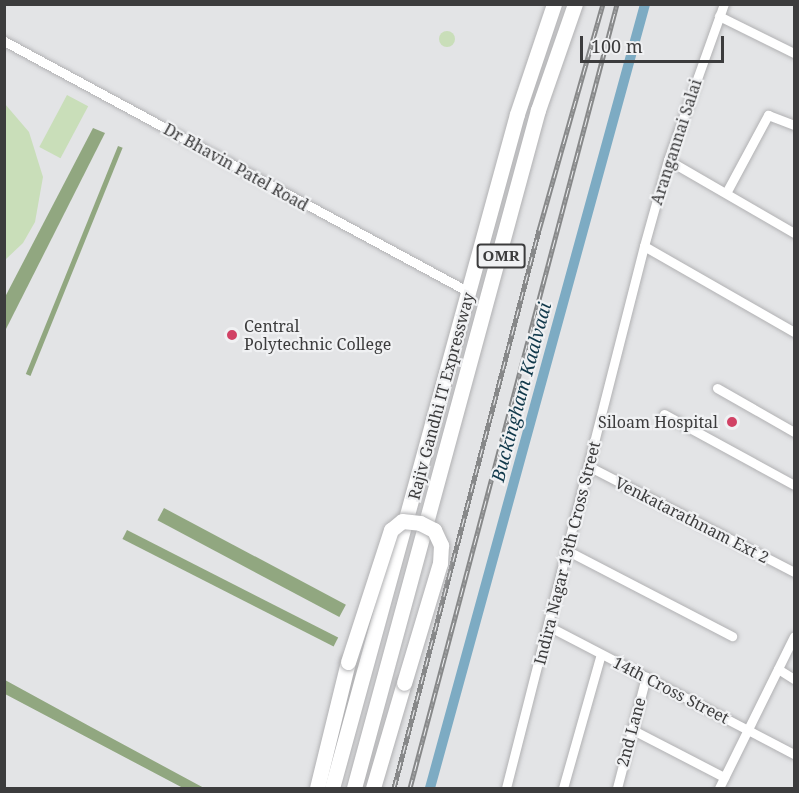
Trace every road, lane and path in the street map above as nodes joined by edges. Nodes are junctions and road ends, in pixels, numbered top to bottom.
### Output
1 (554, 4) edge
2 (575, 4) edge
3 (724, 4) edge
4 (719, 16) junction
5 (4, 41) edge
6 (795, 53) edge
7 (795, 125) edge
8 (668, 160) junction
9 (726, 194) junction
10 (795, 232) edge
11 (644, 246) junction
12 (469, 292) junction
13 (795, 332) edge
14 (717, 388) dead end
15 (664, 414) dead end
16 (795, 432) edge
17 (590, 467) junction
18 (795, 485) edge
19 (568, 551) junction
20 (795, 572) edge
21 (548, 626) junction
22 (732, 636) dead end
23 (795, 636) edge
24 (601, 654) junction
25 (778, 669) junction
26 (646, 677) junction
27 (795, 679) edge
28 (631, 729) junction
29 (749, 731) junction
30 (795, 754) edge
31 (724, 777) junction
32 (317, 789) edge
33 (332, 789) edge
34 (354, 789) edge
35 (373, 789) edge
36 (506, 789) edge
37 (563, 789) edge
38 (617, 789) edge
39 (719, 789) edge

1 - 12 main road, Rajiv Gandhi IT Expressway / OMR
2 - 34 main road, Rajiv Gandhi IT Expressway / OMR
3 - 4 street, Arangannai Salai
4 - 6 street
4 - 8 street, Arangannai Salai
5 - 12 street, Dr Bhavin Patel Road
7 - 9 street
8 - 9 street
8 - 11 street, Arangannai Salai
9 - 10 street
11 - 13 street
11 - 17 street, Indira Nagar 13th Cross Street
12 - 33 main road, Rajiv Gandhi IT Expressway / OMR
14 - 16 street
15 - 18 street
17 - 19 street, Indira Nagar 13th Cross Street
17 - 20 street, Venkatarathnam Ext 2
19 - 21 street, Indira Nagar 13th Cross Street
19 - 22 street
21 - 24 street, 14th Cross Street
21 - 36 street, Indira Nagar 13th Cross Street
23 - 25 street
24 - 26 street, 14th Cross Street
24 - 37 street
25 - 27 street
25 - 29 street
26 - 28 street, 2nd Lane
26 - 29 street, 14th Cross Street
28 - 31 street
28 - 38 street, 2nd Lane
29 - 30 street, 14th Cross Street
29 - 31 street
31 - 39 street
32 - 35 main road, bridge

